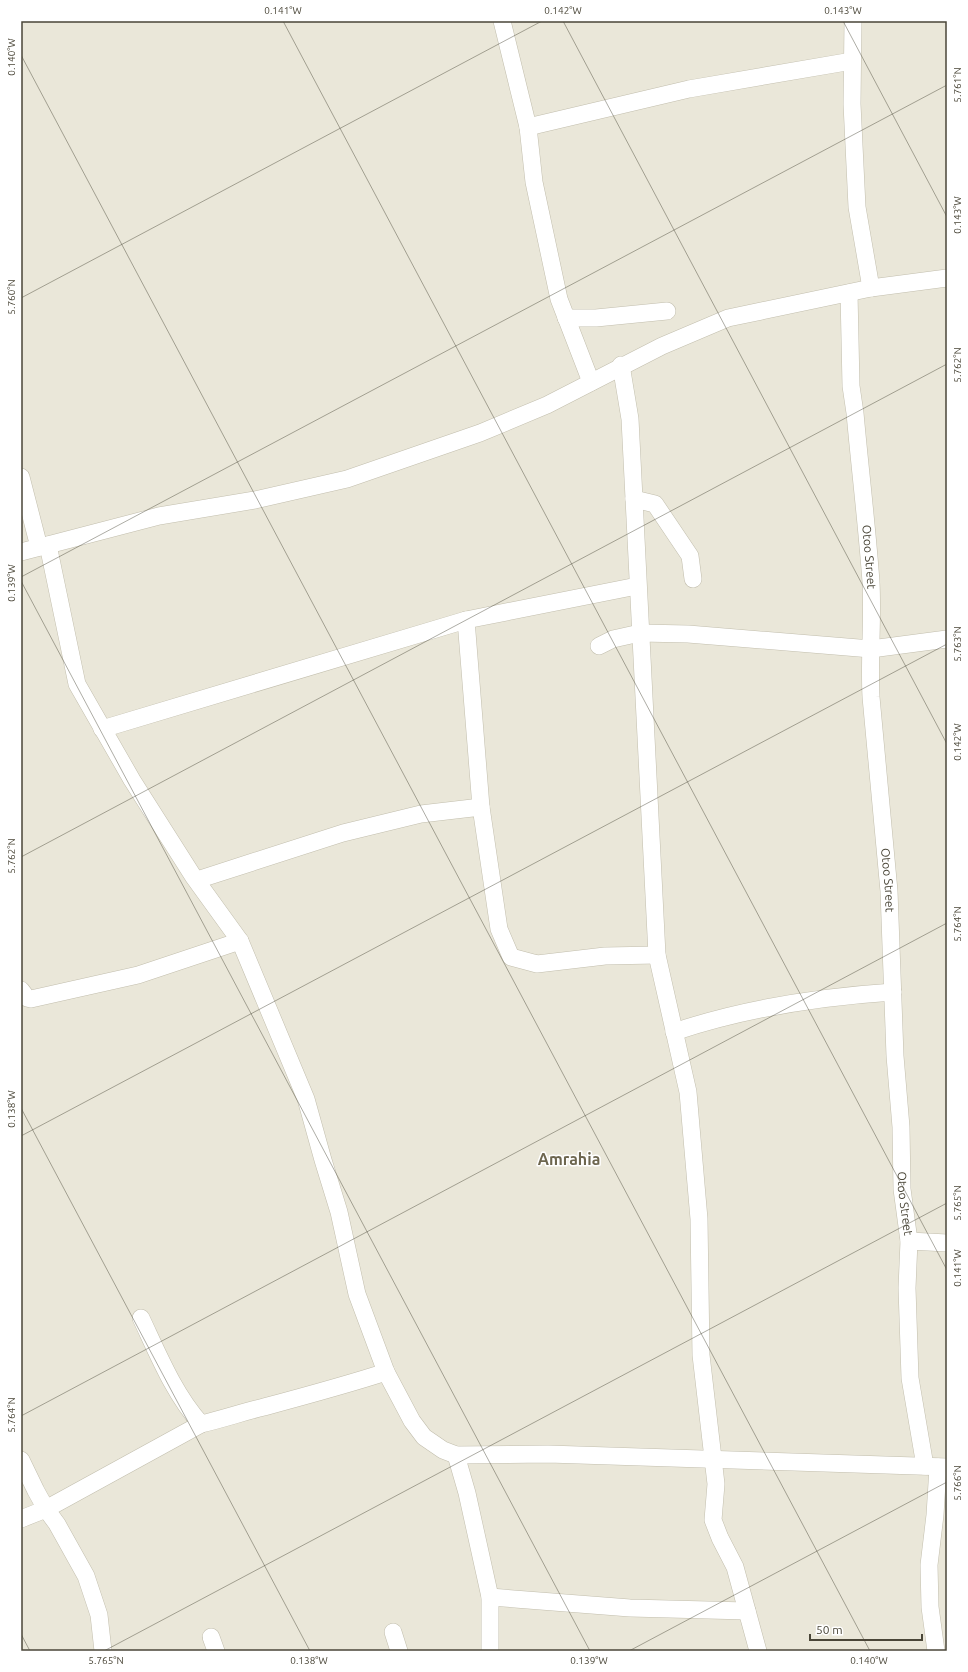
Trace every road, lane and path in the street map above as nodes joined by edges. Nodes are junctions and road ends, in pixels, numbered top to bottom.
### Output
1 (502, 21) edge
2 (853, 21) edge
3 (852, 61) junction
4 (528, 127) junction
5 (947, 278) edge
6 (871, 288) junction
7 (849, 293) junction
8 (668, 312) dead end
9 (566, 318) junction
10 (621, 365) junction
11 (591, 382) junction
12 (21, 477) edge
13 (634, 499) junction
14 (43, 546) junction
15 (21, 552) edge
16 (693, 579) dead end
17 (637, 586) junction
18 (466, 620) junction
19 (640, 633) junction
20 (947, 639) edge
21 (599, 646) dead end
22 (871, 649) junction
23 (102, 729) junction
24 (481, 807) junction
25 (197, 880) junction
26 (240, 941) junction
27 (657, 955) junction
28 (21, 990) edge
29 (893, 992) junction
30 (674, 1032) junction
31 (909, 1242) junction
32 (947, 1243) edge
33 (141, 1318) dead end
34 (386, 1372) junction
35 (201, 1424) junction
36 (456, 1455) junction
37 (21, 1460) edge
38 (714, 1460) junction
39 (937, 1467) edge
40 (46, 1509) junction
41 (21, 1519) edge
42 (490, 1597) junction
43 (747, 1611) junction
44 (393, 1632) dead end
45 (103, 1651) edge
46 (399, 1651) edge
47 (490, 1651) edge
48 (758, 1651) edge
49 (936, 1651) edge

1 - 4 street
2 - 3 street
3 - 4 street
3 - 6 street
4 - 9 street
5 - 6 street
6 - 7 street
7 - 10 street
7 - 22 street, Otoo Street
8 - 9 street
9 - 11 street
10 - 11 street
10 - 13 street
11 - 14 street
12 - 14 street
13 - 16 street
13 - 17 street
14 - 15 street
14 - 23 street
17 - 18 street
17 - 19 street
18 - 23 street
18 - 24 street
19 - 21 street
19 - 22 street
19 - 27 street
20 - 22 street
22 - 29 street, Otoo Street
23 - 25 street
24 - 25 street
24 - 27 street
25 - 26 street
26 - 28 street
26 - 34 street
27 - 30 street
29 - 30 street
29 - 31 street, Otoo Street
30 - 38 street
31 - 32 street
31 - 39 street, Otoo Street
33 - 35 street
34 - 35 street
34 - 36 street
35 - 40 street
36 - 38 street
36 - 42 street
37 - 40 street
38 - 39 street
38 - 43 street
39 - 49 street, Otoo Street
40 - 41 street
40 - 45 street
42 - 43 street
42 - 47 street
43 - 48 street
44 - 46 street

